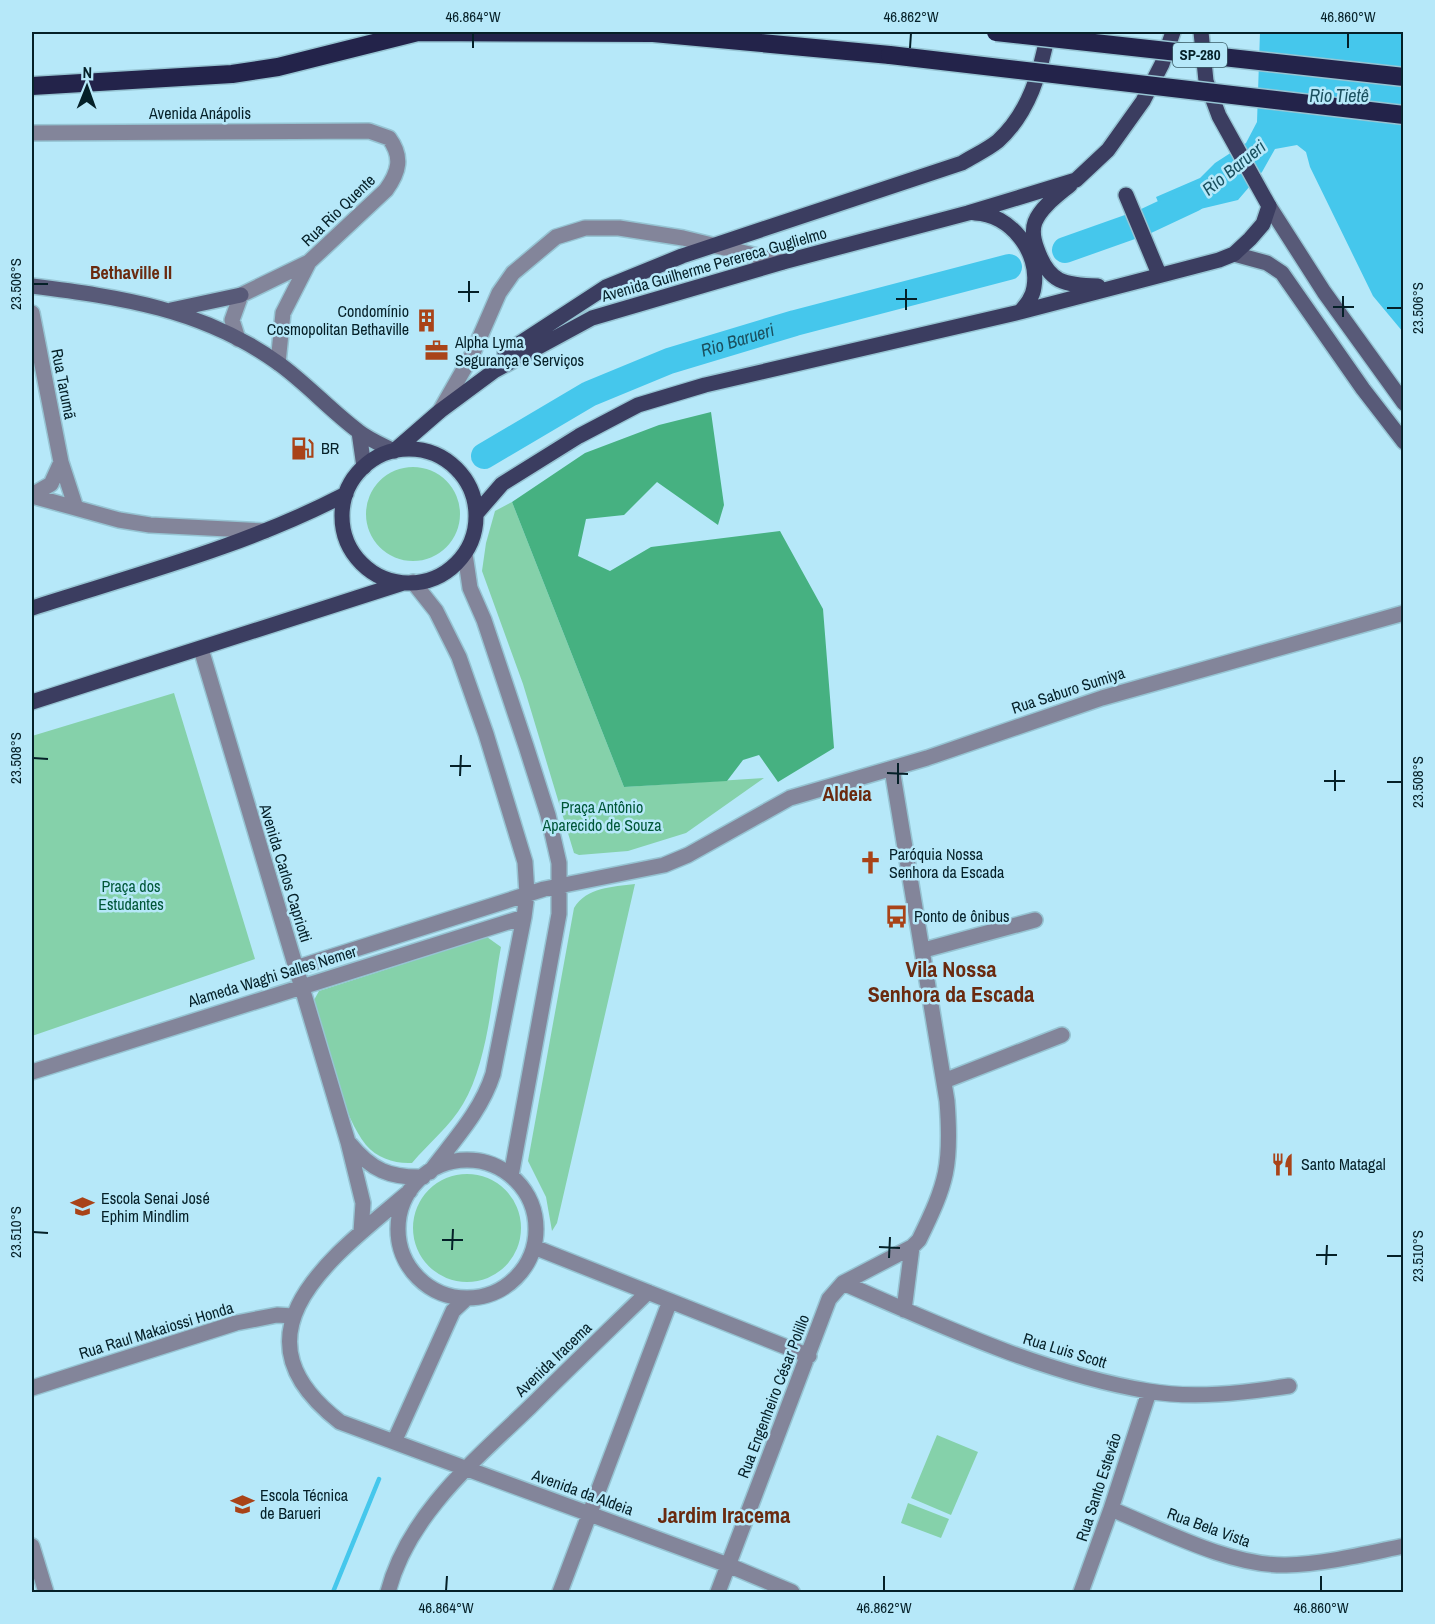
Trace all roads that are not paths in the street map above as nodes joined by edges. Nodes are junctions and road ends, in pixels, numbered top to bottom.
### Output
1 (411, 32) edge
2 (418, 32) edge
3 (996, 32) edge
4 (1048, 32) edge
5 (1173, 32) edge
6 (1202, 32) edge
7 (1404, 77) edge
8 (32, 86) edge
9 (1404, 115) edge
10 (369, 131) joint
11 (32, 133) edge
12 (1076, 180) junction
13 (1126, 195) dead end
14 (1267, 202) junction
15 (968, 213) junction
16 (714, 245) junction
17 (1233, 254) junction
18 (309, 262) junction
19 (783, 262) junction
20 (1159, 274) junction
21 (32, 286) edge
22 (1116, 287) junction
23 (241, 295) junction
24 (171, 310) junction
25 (1020, 312) junction
26 (32, 313) edge
27 (238, 339) junction
28 (278, 363) junction
29 (457, 399) junction
30 (1404, 403) edge
31 (440, 411) junction
32 (359, 432) junction
33 (1404, 442) edge
34 (394, 451) junction
35 (61, 462) junction
36 (364, 467) junction
37 (346, 494) junction
38 (32, 495) edge
39 (76, 508) junction
40 (476, 514) junction
41 (268, 531) junction
42 (465, 554) junction
43 (409, 582) junction
44 (32, 608) edge
45 (1404, 613) edge
46 (201, 649) junction
47 (32, 702) edge
48 (892, 769) junction
49 (560, 885) junction
50 (527, 894) junction
51 (524, 917) junction
52 (1035, 920) dead end
53 (924, 950) junction
54 (296, 968) junction
55 (301, 987) junction
56 (1062, 1035) dead end
57 (32, 1072) edge
58 (944, 1081) junction
59 (348, 1142) junction
60 (426, 1174) junction
61 (511, 1176) junction
62 (410, 1191) junction
63 (361, 1232) junction
64 (534, 1247) junction
65 (912, 1247) junction
66 (843, 1283) junction
67 (648, 1292) junction
68 (467, 1298) junction
69 (670, 1301) junction
70 (904, 1310) junction
71 (293, 1316) junction
72 (809, 1356) junction
73 (1288, 1386) dead end
74 (32, 1388) edge
75 (1149, 1392) junction
76 (394, 1442) junction
77 (466, 1468) junction
78 (1112, 1509) junction
79 (589, 1513) junction
80 (32, 1546) edge
81 (1404, 1546) edge
82 (728, 1565) junction
83 (46, 1593) edge
84 (388, 1593) edge
85 (560, 1593) edge
86 (718, 1593) edge
87 (792, 1593) edge
88 (1081, 1593) edge

1 - 2 highway
2 - 8 highway
2 - 9 highway, bridge
3 - 7 highway, SP-280, bridge
4 - 16 main road
5 - 12 main road, Avenida Guilherme Perereca Guglielmo
6 - 14 main road
10 - 11 street, Avenida Anápolis
10 - 18 street, Rua Rio Quente
12 - 15 main road, Avenida Guilherme Perereca Guglielmo
12 - 22 main road, Avenida Guilherme Perereca Guglielmo
13 - 20 main road
14 - 17 main road
14 - 30 street
15 - 19 main road, Avenida Guilherme Perereca Guglielmo
15 - 25 main road
16 - 19 street
16 - 29 main road
16 - 31 street
17 - 20 main road
17 - 33 street
18 - 23 street, Rua Rio Quente
18 - 28 street, Rua Rio Quente
19 - 29 main road, Avenida Guilherme Perereca Guglielmo
20 - 22 main road
21 - 24 street
22 - 25 main road
23 - 24 street
23 - 27 street
24 - 27 street
25 - 40 main road
26 - 35 street, Rua Tarumã
27 - 28 street
28 - 32 street
29 - 31 main road, Avenida Guilherme Perereca Guglielmo
31 - 34 main road, Avenida Guilherme Perereca Guglielmo
32 - 34 street
32 - 36 street
34 - 36 main road
34 - 40 main road
35 - 38 street
35 - 39 street, Rua Tarumã
36 - 37 main road
37 - 41 main road
37 - 43 main road
38 - 39 street
39 - 41 street
40 - 42 main road
41 - 44 main road
42 - 43 main road
42 - 49 street
43 - 46 main road
43 - 50 street
45 - 48 street, Rua Saburo Sumiya
46 - 47 main road
46 - 54 street, Avenida Carlos Capriotti
48 - 49 street, Rua Saburo Sumiya
48 - 53 street
49 - 50 street, Alameda Waghi Salles Nemer
49 - 61 street
50 - 51 street
50 - 54 street, Alameda Waghi Salles Nemer
51 - 55 street, Alameda Waghi Salles Nemer
51 - 60 street
52 - 53 street
53 - 58 street
54 - 55 street, Avenida Carlos Capriotti
55 - 57 street, Alameda Waghi Salles Nemer
55 - 59 street, Avenida Carlos Capriotti
56 - 58 street
58 - 65 street
59 - 60 street, Avenida Carlos Capriotti
59 - 63 street, Avenida Carlos Capriotti
60 - 61 street
60 - 62 street
61 - 64 street
62 - 63 street
62 - 68 street
63 - 71 street
64 - 67 street
64 - 68 street
65 - 66 street
65 - 70 street
66 - 70 street, Rua Luis Scott
66 - 72 street, Rua Engenheiro César Polillo
67 - 69 street
67 - 77 street, Avenida Iracema
68 - 76 street
69 - 72 street
69 - 79 street
70 - 75 street, Rua Luis Scott
71 - 74 street, Rua Raul Makaiossi Honda
71 - 76 street, Avenida da Aldeia
72 - 82 street, Rua Engenheiro César Polillo
73 - 75 street, Rua Luis Scott
75 - 78 street, Rua Santo Estevão
76 - 77 street, Avenida da Aldeia
77 - 79 street, Avenida da Aldeia
77 - 84 street, Avenida Iracema
78 - 81 street, Rua Bela Vista
78 - 88 street, Rua Santo Estevão
79 - 82 street, Avenida da Aldeia
79 - 85 street
80 - 83 street
82 - 86 street, Rua Engenheiro César Polillo
82 - 87 street, Avenida da Aldeia

